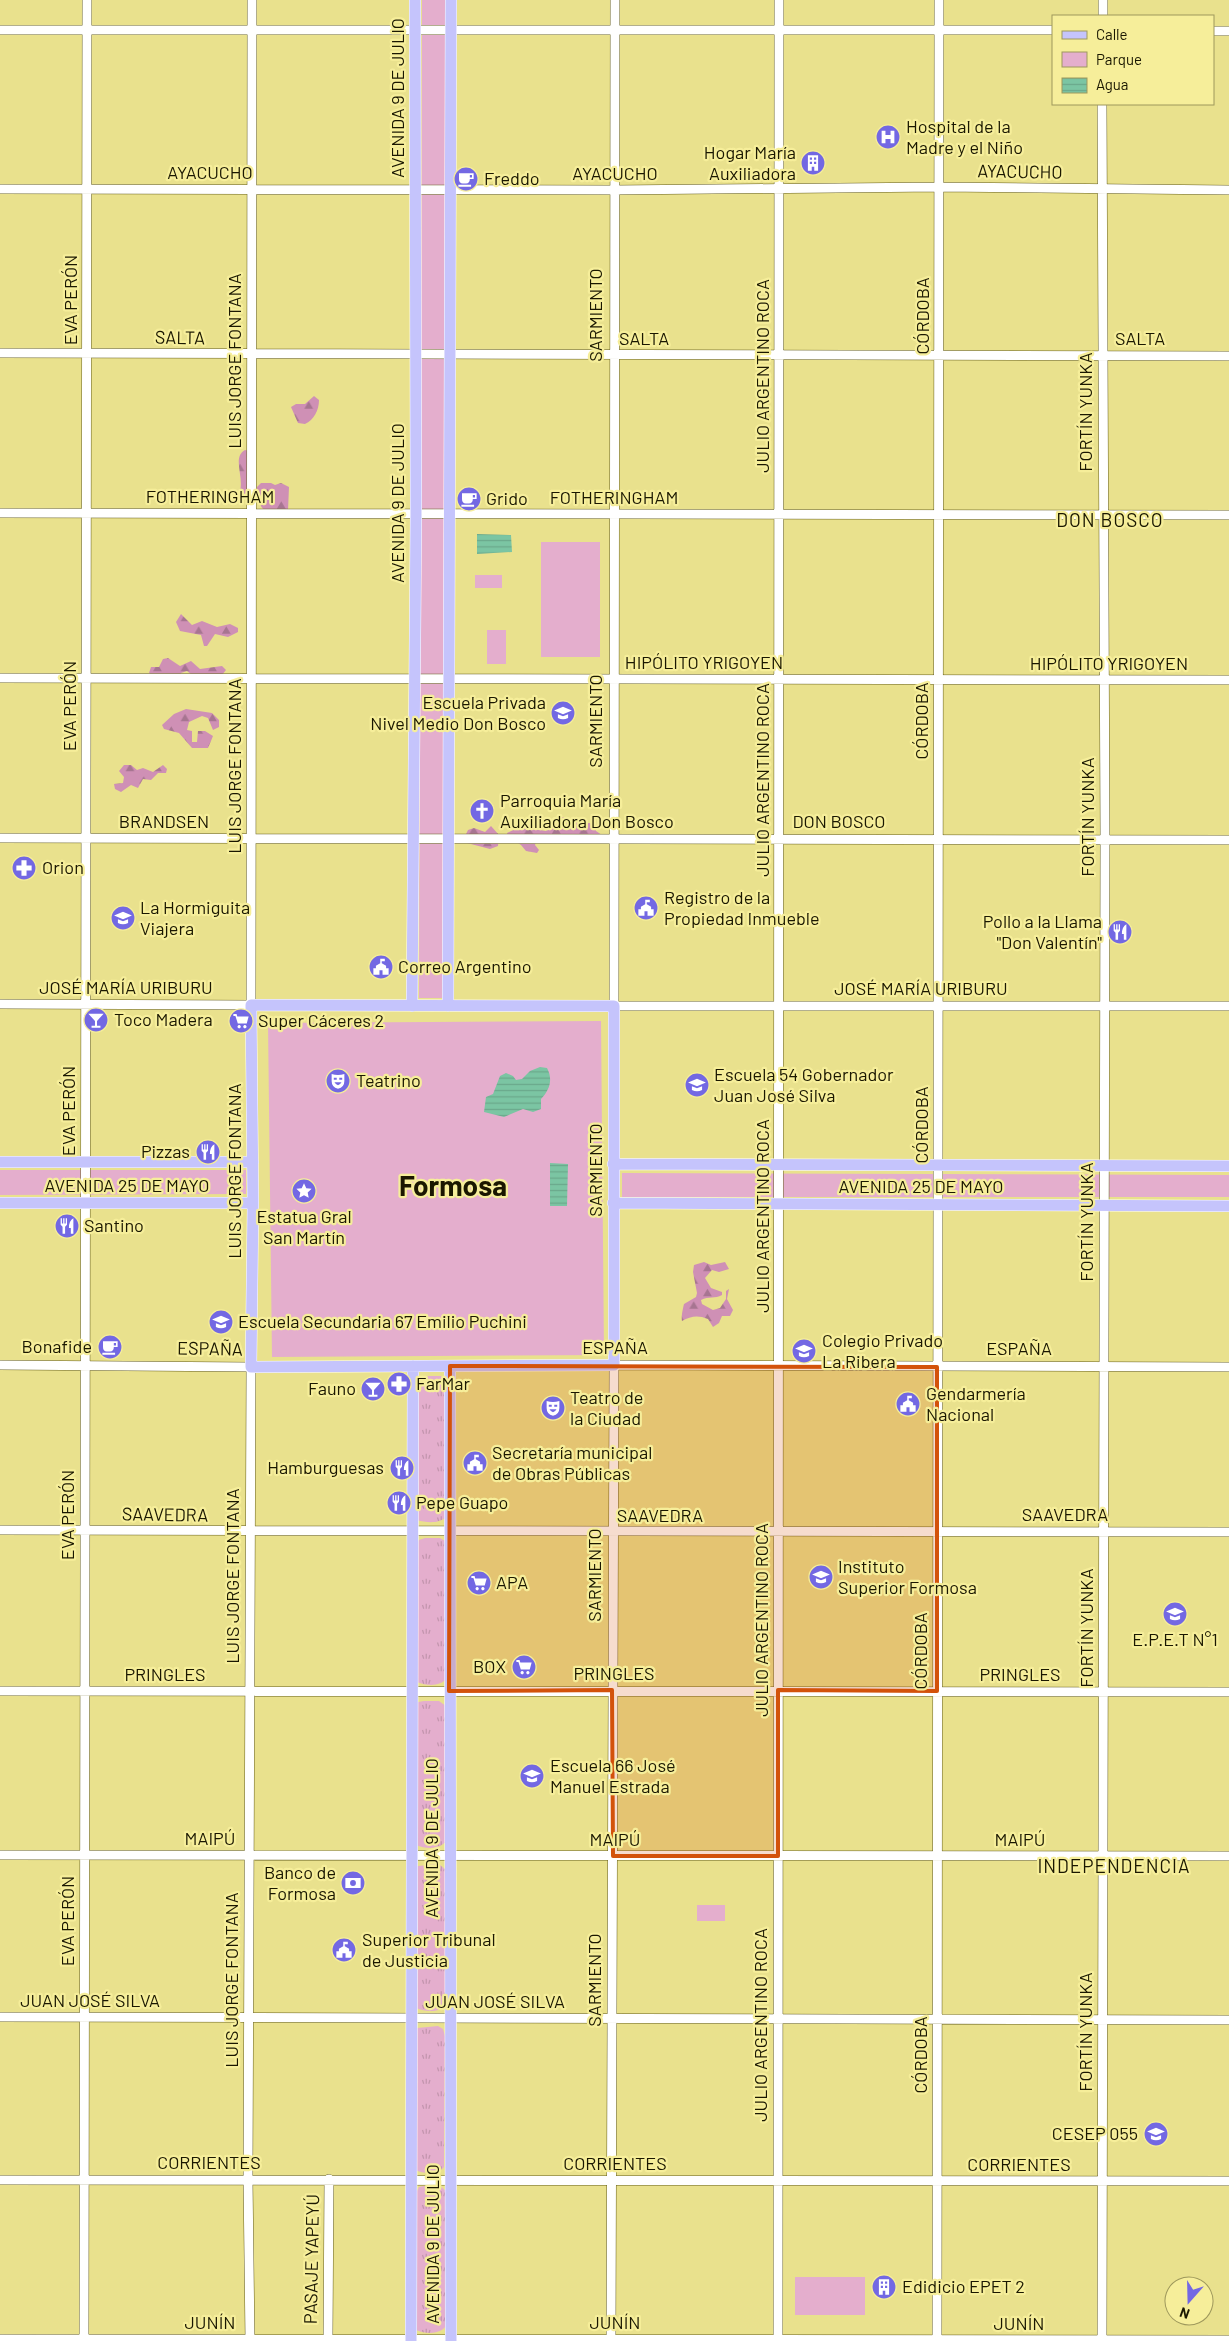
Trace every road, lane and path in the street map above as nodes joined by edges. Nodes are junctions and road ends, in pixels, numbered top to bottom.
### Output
1 (87, 0) edge
2 (252, 0) edge
3 (415, 0) edge
4 (451, 0) edge
5 (614, 0) edge
6 (779, 0) edge
7 (939, 0) edge
8 (1103, 0) edge
9 (1103, 15) edge
10 (87, 29) junction
11 (252, 29) junction
12 (416, 29) junction
13 (451, 29) junction
14 (0, 30) edge
15 (614, 30) junction
16 (779, 30) junction
17 (939, 30) junction
18 (1052, 30) edge
19 (1214, 31) edge
20 (1229, 31) edge
21 (1102, 105) edge
22 (939, 187) junction
23 (0, 189) edge
24 (87, 189) junction
25 (416, 189) junction
26 (253, 190) junction
27 (451, 190) junction
28 (614, 190) junction
29 (778, 190) junction
30 (1103, 190) junction
31 (1229, 190) edge
32 (0, 353) edge
33 (87, 353) junction
34 (416, 354) junction
35 (450, 354) junction
36 (939, 354) junction
37 (252, 355) junction
38 (613, 355) junction
39 (779, 355) junction
40 (1102, 355) junction
41 (1229, 356) edge
42 (0, 512) edge
43 (87, 513) junction
44 (252, 514) junction
45 (416, 514) junction
46 (450, 514) junction
47 (614, 514) junction
48 (779, 514) junction
49 (940, 514) junction
50 (1229, 514) edge
51 (1103, 515) junction
52 (0, 678) edge
53 (86, 678) junction
54 (414, 679) junction
55 (779, 679) junction
56 (252, 680) junction
57 (449, 680) junction
58 (613, 680) junction
59 (938, 680) junction
60 (1104, 680) junction
61 (1229, 680) edge
62 (0, 838) edge
63 (87, 838) junction
64 (780, 838) junction
65 (252, 839) junction
66 (414, 839) junction
67 (448, 839) junction
68 (614, 839) junction
69 (939, 839) junction
70 (1105, 839) junction
71 (1229, 840) edge
72 (0, 1004) edge
73 (85, 1004) junction
74 (251, 1005) junction
75 (779, 1005) junction
76 (939, 1005) junction
77 (412, 1006) junction
78 (448, 1006) junction
79 (614, 1006) junction
80 (1104, 1006) junction
81 (1229, 1006) edge
82 (0, 1162) edge
83 (85, 1162) junction
84 (253, 1162) junction
85 (613, 1164) junction
86 (779, 1164) junction
87 (938, 1164) junction
88 (1103, 1165) junction
89 (1229, 1166) edge
90 (0, 1203) edge
91 (85, 1203) junction
92 (254, 1203) junction
93 (613, 1203) junction
94 (779, 1203) junction
95 (937, 1204) junction
96 (1103, 1205) junction
97 (1229, 1206) edge
98 (0, 1365) edge
99 (85, 1365) junction
100 (614, 1365) junction
101 (413, 1366) junction
102 (450, 1366) junction
103 (1103, 1366) junction
104 (251, 1367) junction
105 (779, 1367) junction
106 (937, 1367) junction
107 (1229, 1367) edge
108 (0, 1530) edge
109 (84, 1530) junction
110 (412, 1531) junction
111 (450, 1531) junction
112 (936, 1531) junction
113 (1103, 1531) junction
114 (250, 1532) junction
115 (612, 1532) junction
116 (778, 1532) junction
117 (1229, 1532) edge
118 (0, 1690) edge
119 (612, 1690) junction
120 (778, 1690) junction
121 (937, 1690) junction
122 (85, 1691) junction
123 (250, 1691) junction
124 (412, 1691) junction
125 (449, 1691) junction
126 (1104, 1691) junction
127 (1229, 1692) edge
128 (0, 1855) edge
129 (84, 1855) junction
130 (249, 1855) junction
131 (412, 1856) junction
132 (449, 1856) junction
133 (613, 1856) junction
134 (778, 1856) junction
135 (938, 1856) junction
136 (1102, 1856) junction
137 (1229, 1856) edge
138 (0, 2017) edge
139 (85, 2017) junction
140 (250, 2018) junction
141 (411, 2018) junction
142 (449, 2018) junction
143 (612, 2018) junction
144 (777, 2019) junction
145 (937, 2019) junction
146 (1103, 2020) junction
147 (1229, 2020) edge
148 (411, 2178) junction
149 (84, 2179) junction
150 (248, 2179) junction
151 (329, 2179) junction
152 (450, 2179) junction
153 (0, 2180) edge
154 (611, 2181) junction
155 (1102, 2181) junction
156 (1229, 2181) edge
157 (777, 2182) junction
158 (936, 2182) junction
159 (0, 2339) edge
160 (84, 2340) edge
161 (250, 2340) edge
162 (328, 2340) junction
163 (411, 2340) edge
164 (611, 2340) edge
165 (1102, 2340) edge
166 (1229, 2340) edge
167 (451, 2341) edge
168 (778, 2341) edge
169 (937, 2341) edge

1 - 10 street, EVA PERÓN
2 - 11 street, LUIS JORGE FONTANA
3 - 12 main road, AVENIDA 9 DE JULIO
4 - 13 main road
5 - 15 street, SARMIENTO
6 - 16 street, JULIO ARGENTINO ROCA
7 - 17 street, CÓRDOBA
8 - 9 street
10 - 11 street
10 - 14 street
10 - 24 street, EVA PERÓN
11 - 12 street
11 - 26 street, LUIS JORGE FONTANA
12 - 13 street
12 - 25 main road, AVENIDA 9 DE JULIO
13 - 15 street
13 - 27 main road
15 - 16 street
15 - 28 street, SARMIENTO
16 - 17 street
16 - 29 street, JULIO ARGENTINO ROCA
17 - 18 street
17 - 22 street, CÓRDOBA
19 - 20 street
21 - 30 street, FORTÍN YUNKA
22 - 29 street, AYACUCHO
22 - 30 street, AYACUCHO
22 - 36 street, CÓRDOBA
23 - 24 street, AYACUCHO
24 - 26 street, AYACUCHO
24 - 33 street, EVA PERÓN
25 - 26 street, AYACUCHO
25 - 27 street, AYACUCHO
25 - 34 main road, AVENIDA 9 DE JULIO
26 - 37 street, LUIS JORGE FONTANA
27 - 28 street, AYACUCHO
27 - 35 main road
28 - 29 street, AYACUCHO
28 - 38 street, SARMIENTO
29 - 39 street, JULIO ARGENTINO ROCA
30 - 31 street, AYACUCHO
30 - 40 street, FORTÍN YUNKA
32 - 33 street, SALTA
33 - 37 street, SALTA
33 - 43 street, EVA PERÓN
34 - 35 street, SALTA
34 - 37 street, SALTA
34 - 45 main road, AVENIDA 9 DE JULIO
35 - 38 street, SALTA
35 - 46 main road
36 - 39 street, SALTA
36 - 40 street, SALTA
36 - 49 street, CÓRDOBA
37 - 44 street, LUIS JORGE FONTANA
38 - 39 street, SALTA
38 - 47 street, SARMIENTO
39 - 48 street, JULIO ARGENTINO ROCA
40 - 41 street, SALTA
40 - 51 street, FORTÍN YUNKA
42 - 43 street, FOTHERINGHAM
43 - 44 street, FOTHERINGHAM
43 - 53 street, EVA PERÓN
44 - 45 street, FOTHERINGHAM
44 - 56 street, LUIS JORGE FONTANA
45 - 46 street, FOTHERINGHAM
45 - 54 main road, AVENIDA 9 DE JULIO
46 - 47 street, FOTHERINGHAM
46 - 57 main road
47 - 48 street, FOTHERINGHAM
47 - 58 street, SARMIENTO
48 - 49 street, FOTHERINGHAM
48 - 55 street, JULIO ARGENTINO ROCA
49 - 51 street, FOTHERINGHAM
49 - 59 street, CÓRDOBA
50 - 51 street, FOTHERINGHAM
51 - 60 street, FORTÍN YUNKA
52 - 53 street, HIPÓLITO YRIGOYEN
53 - 56 street, HIPÓLITO YRIGOYEN
53 - 63 street, EVA PERÓN
54 - 56 street, HIPÓLITO YRIGOYEN
54 - 57 street, HIPÓLITO YRIGOYEN
54 - 66 main road, AVENIDA 9 DE JULIO
55 - 58 street, HIPÓLITO YRIGOYEN
55 - 59 street, HIPÓLITO YRIGOYEN
55 - 64 street, JULIO ARGENTINO ROCA
56 - 65 street, LUIS JORGE FONTANA
57 - 58 street, HIPÓLITO YRIGOYEN
57 - 67 main road
58 - 68 street, SARMIENTO
59 - 60 street, HIPÓLITO YRIGOYEN
59 - 69 street, CÓRDOBA
60 - 61 street, HIPÓLITO YRIGOYEN
60 - 70 street, FORTÍN YUNKA
62 - 63 street, BRANDSEN
63 - 65 street, BRANDSEN
63 - 73 street, EVA PERÓN
64 - 68 street, DON BOSCO
64 - 69 street, DON BOSCO
64 - 75 street, JULIO ARGENTINO ROCA
65 - 66 street, BRANDSEN
65 - 74 street, LUIS JORGE FONTANA
66 - 67 street, BRANDSEN
66 - 77 main road, AVENIDA 9 DE JULIO
67 - 68 street, DON BOSCO
67 - 78 main road
68 - 79 street, SARMIENTO
69 - 70 street, DON BOSCO
69 - 76 street, CÓRDOBA
70 - 71 street, DON BOSCO
70 - 80 street, FORTÍN YUNKA
72 - 73 street, JOSÉ MARÍA URIBURU
73 - 74 street, JOSÉ MARÍA URIBURU
73 - 83 street, EVA PERÓN
74 - 77 main road
74 - 84 main road, LUIS JORGE FONTANA
75 - 76 street, JOSÉ MARÍA URIBURU
75 - 79 street, JOSÉ MARÍA URIBURU
75 - 86 street, JULIO ARGENTINO ROCA
76 - 80 street, JOSÉ MARÍA URIBURU
76 - 87 street, CÓRDOBA
77 - 78 main road
78 - 79 main road
79 - 85 main road, SARMIENTO
80 - 81 street, JOSÉ MARÍA URIBURU
80 - 88 street, FORTÍN YUNKA
82 - 83 main road, AVENIDA 25 DE MAYO
83 - 84 main road, AVENIDA 25 DE MAYO
83 - 91 street, EVA PERÓN
84 - 92 main road, LUIS JORGE FONTANA
85 - 86 main road, AVENIDA 25 DE MAYO
85 - 93 main road, SARMIENTO
86 - 87 main road, AVENIDA 25 DE MAYO
86 - 94 street, JULIO ARGENTINO ROCA
87 - 88 main road, AVENIDA 25 DE MAYO
87 - 95 street, CÓRDOBA
88 - 89 main road, AVENIDA 25 DE MAYO
88 - 96 street, FORTÍN YUNKA
90 - 91 main road, AVENIDA 25 DE MAYO
91 - 92 main road, AVENIDA 25 DE MAYO
91 - 99 street, EVA PERÓN
92 - 104 main road, LUIS JORGE FONTANA
93 - 94 main road, AVENIDA 25 DE MAYO
93 - 100 main road, SARMIENTO
94 - 95 main road, AVENIDA 25 DE MAYO
94 - 105 street, JULIO ARGENTINO ROCA
95 - 96 main road, AVENIDA 25 DE MAYO
95 - 106 street, CÓRDOBA
96 - 97 main road, AVENIDA 25 DE MAYO
96 - 103 street, FORTÍN YUNKA
98 - 99 street, ESPAÑA
99 - 104 street, ESPAÑA
99 - 109 street, EVA PERÓN
100 - 102 main road, ESPAÑA
100 - 105 street, ESPAÑA
100 - 115 street, SARMIENTO
101 - 102 main road, ESPAÑA
101 - 104 main road, ESPAÑA
101 - 110 main road, AVENIDA 9 DE JULIO
102 - 111 main road, AVENIDA 9 DE JULIO
103 - 106 street, ESPAÑA
103 - 107 street, ESPAÑA
103 - 113 street, FORTÍN YUNKA
104 - 114 street, LUIS JORGE FONTANA
105 - 106 street, ESPAÑA
105 - 116 street, JULIO ARGENTINO ROCA
106 - 112 street, CÓRDOBA
108 - 109 street, SAAVEDRA
109 - 114 street, SAAVEDRA
109 - 122 street, EVA PERÓN
110 - 111 street, SAAVEDRA
110 - 114 street, SAAVEDRA
110 - 124 main road, AVENIDA 9 DE JULIO
111 - 115 street, SAAVEDRA
111 - 125 main road, AVENIDA 9 DE JULIO
112 - 113 street, SAAVEDRA
112 - 116 street, SAAVEDRA
112 - 121 street, CÓRDOBA
113 - 117 street, SAAVEDRA
113 - 126 street, FORTÍN YUNKA
114 - 123 street, LUIS JORGE FONTANA
115 - 116 street, SAAVEDRA
115 - 119 street, SARMIENTO
116 - 120 street, JULIO ARGENTINO ROCA
118 - 122 street, PRINGLES
119 - 120 street, PRINGLES
119 - 125 street, PRINGLES
119 - 133 street, SARMIENTO
120 - 121 street, PRINGLES
120 - 134 street, JULIO ARGENTINO ROCA
121 - 126 street, PRINGLES
121 - 135 street, CÓRDOBA
122 - 123 street, PRINGLES
122 - 129 street, EVA PERÓN
123 - 124 street, PRINGLES
123 - 130 street, LUIS JORGE FONTANA
124 - 125 street, PRINGLES
124 - 131 main road, AVENIDA 9 DE JULIO
125 - 132 main road, AVENIDA 9 DE JULIO
126 - 127 street, PRINGLES
126 - 136 street, FORTÍN YUNKA
128 - 129 street, MAIPÚ
129 - 130 street, MAIPÚ
129 - 139 street, EVA PERÓN
130 - 131 street, MAIPÚ
130 - 140 street, LUIS JORGE FONTANA
131 - 132 street, MAIPÚ
131 - 141 main road, AVENIDA 9 DE JULIO
132 - 133 street, MAIPÚ
132 - 142 main road, AVENIDA 9 DE JULIO
133 - 134 street, MAIPÚ
133 - 143 street, SARMIENTO
134 - 135 street, MAIPÚ
134 - 144 street, JULIO ARGENTINO ROCA
135 - 136 street, MAIPÚ
135 - 145 street, CÓRDOBA
136 - 137 street, MAIPÚ
136 - 146 street, FORTÍN YUNKA
138 - 139 street, JUAN JOSÉ SILVA
139 - 140 street, JUAN JOSÉ SILVA
139 - 149 street, EVA PERÓN
140 - 141 street, JUAN JOSÉ SILVA
140 - 150 street, LUIS JORGE FONTANA
141 - 142 street, JUAN JOSÉ SILVA
141 - 148 main road, AVENIDA 9 DE JULIO
142 - 143 street, JUAN JOSÉ SILVA
142 - 152 main road, AVENIDA 9 DE JULIO
143 - 144 street, JUAN JOSÉ SILVA
143 - 154 street, SARMIENTO
144 - 145 street, JUAN JOSÉ SILVA
144 - 157 street, JULIO ARGENTINO ROCA
145 - 146 street, JUAN JOSÉ SILVA
145 - 158 street, CÓRDOBA
146 - 147 street, JUAN JOSÉ SILVA
146 - 155 street, FORTÍN YUNKA
148 - 151 street, CORRIENTES
148 - 152 street, CORRIENTES
148 - 163 main road, AVENIDA 9 DE JULIO
149 - 150 street, CORRIENTES
149 - 153 street, CORRIENTES
149 - 160 street, EVA PERÓN
150 - 151 street, CORRIENTES
150 - 161 street, LUIS JORGE FONTANA
151 - 162 street, PASAJE YAPEYÚ
152 - 154 street, CORRIENTES
152 - 167 main road, AVENIDA 9 DE JULIO
154 - 157 street, CORRIENTES
154 - 164 street, SARMIENTO
155 - 156 street, CORRIENTES
155 - 158 street, CORRIENTES
155 - 165 street, FORTÍN YUNKA
157 - 158 street, CORRIENTES
157 - 168 street, JULIO ARGENTINO ROCA
158 - 169 street, CÓRDOBA
159 - 160 street, JUNÍN
160 - 161 street, JUNÍN
161 - 162 street, JUNÍN
162 - 163 street, JUNÍN
163 - 167 street, JUNÍN
164 - 167 street, JUNÍN
164 - 168 street, JUNÍN
165 - 166 street, JUNÍN
165 - 169 street, JUNÍN
168 - 169 street, JUNÍN

